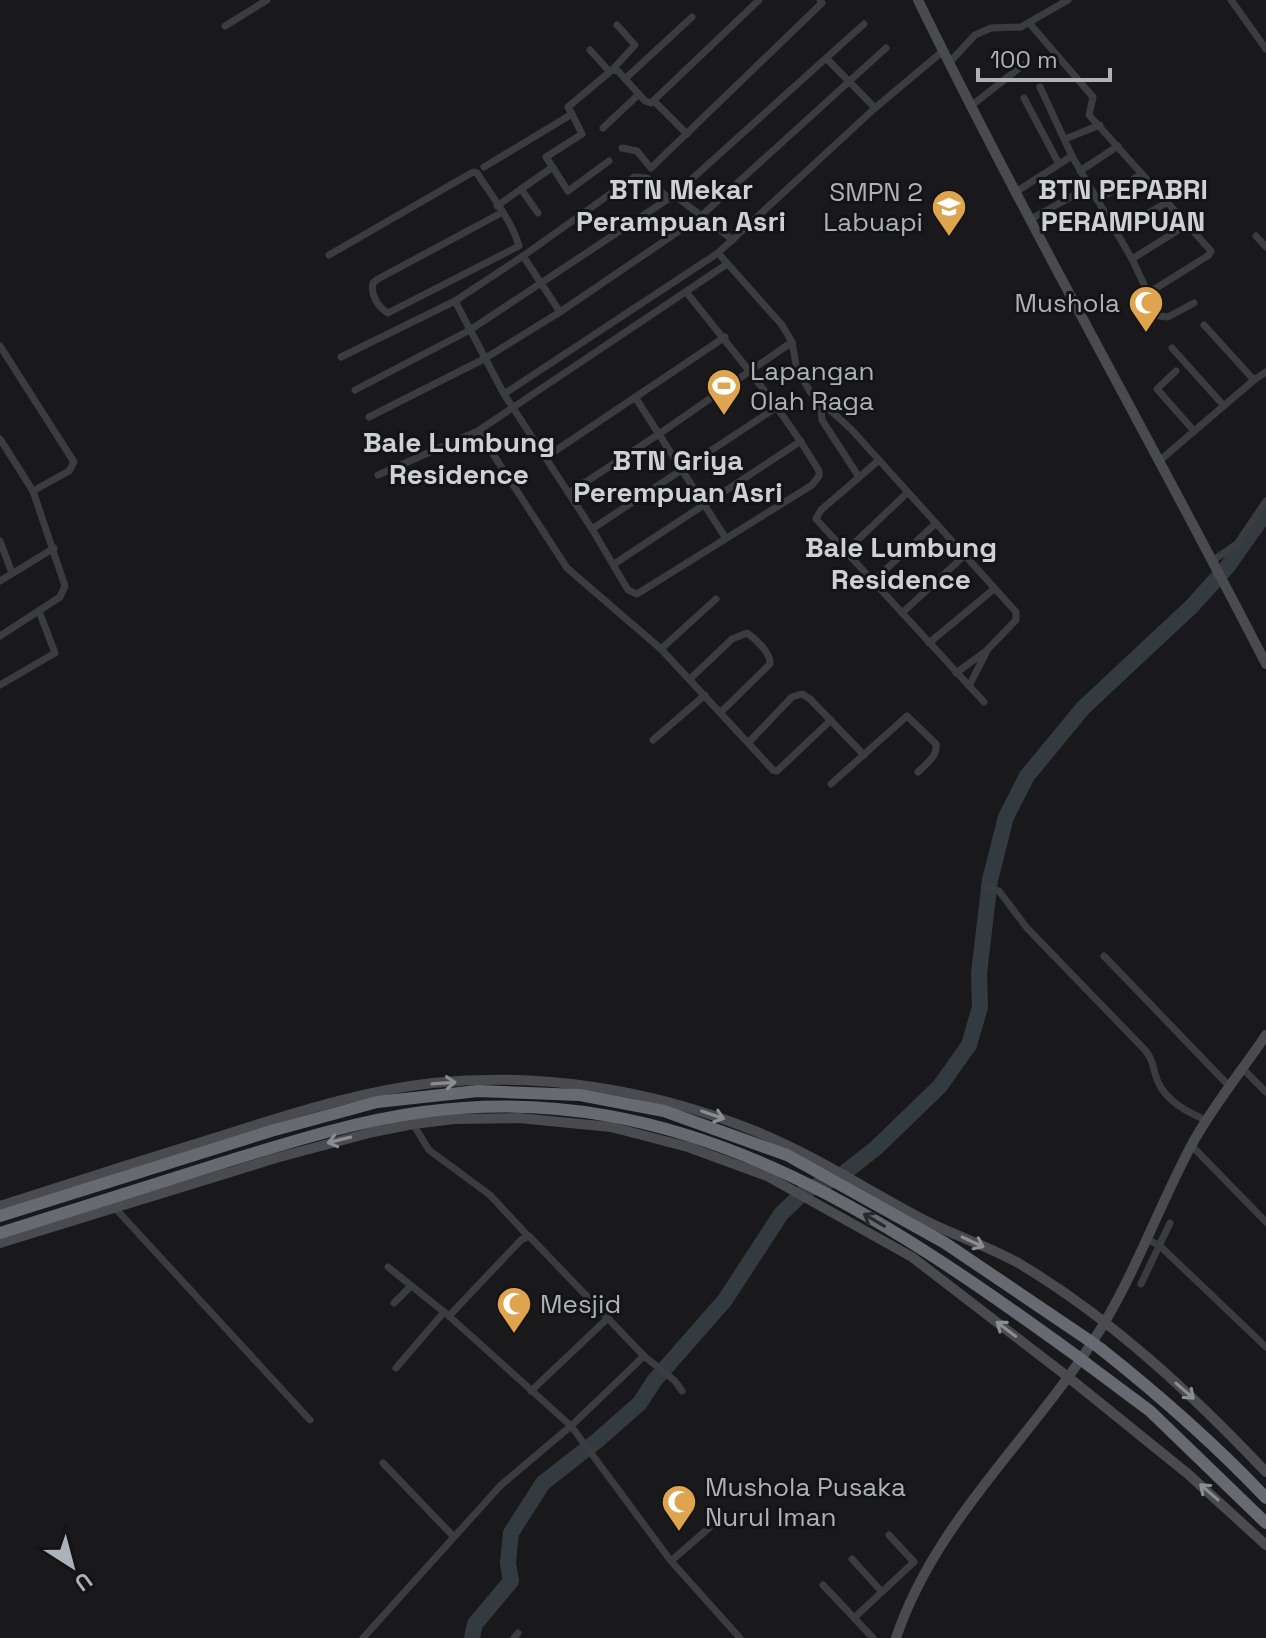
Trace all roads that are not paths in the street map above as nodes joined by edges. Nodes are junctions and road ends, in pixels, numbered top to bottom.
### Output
1 (267, 0) edge
2 (759, 0) edge
3 (820, 0) edge
4 (918, 0) edge
5 (1068, 0) edge
6 (1231, 0) edge
7 (692, 17) dead end
8 (864, 24) dead end
9 (1030, 24) junction
10 (617, 25) dead end
11 (225, 26) dead end
12 (886, 48) dead end
13 (1266, 49) edge
14 (590, 50) dead end
15 (943, 51) junction
16 (826, 58) junction
17 (949, 63) junction
18 (1023, 65) dead end
19 (611, 71) junction
20 (625, 79) junction
21 (849, 82) junction
22 (1040, 87) dead end
23 (639, 94) junction
24 (1024, 98) dead end
25 (654, 101) junction
26 (971, 106) junction
27 (875, 108) junction
28 (572, 114) junction
29 (1100, 125) junction
30 (603, 128) dead end
31 (687, 134) junction
32 (1065, 139) junction
33 (1118, 146) junction
34 (622, 148) dead end
35 (1072, 156) junction
36 (609, 161) dead end
37 (1059, 164) junction
38 (484, 167) dead end
39 (553, 167) junction
40 (1080, 171) junction
41 (1142, 174) junction
42 (1089, 187) junction
43 (521, 189) junction
44 (1014, 193) junction
45 (671, 196) junction
46 (1097, 200) junction
47 (1168, 202) junction
48 (499, 209) junction
49 (538, 213) dead end
50 (701, 216) junction
51 (1029, 220) junction
52 (1188, 224) junction
53 (1116, 231) junction
54 (1256, 236) dead end
55 (733, 240) junction
56 (1266, 247) edge
57 (718, 253) junction
58 (329, 255) dead end
59 (523, 256) junction
60 (1132, 259) junction
61 (727, 264) junction
62 (540, 283) junction
63 (1150, 292) junction
64 (687, 293) junction
65 (455, 301) junction
66 (1194, 303) dead end
67 (560, 312) junction
68 (1204, 325) dead end
69 (470, 330) junction
70 (725, 337) junction
71 (792, 342) junction
72 (0, 346) edge
73 (1172, 348) dead end
74 (341, 357) dead end
75 (484, 359) junction
76 (751, 371) junction
77 (1176, 371) dead end
78 (1266, 372) edge
79 (1254, 380) junction
80 (355, 390) dead end
81 (504, 394) junction
82 (635, 397) junction
83 (820, 400) junction
84 (1224, 406) junction
85 (777, 407) junction
86 (513, 408) junction
87 (369, 417) dead end
88 (478, 431) junction
89 (1194, 431) junction
90 (659, 434) junction
91 (0, 439) edge
92 (801, 441) junction
93 (546, 457) junction
94 (878, 461) junction
95 (1158, 462) junction
96 (681, 471) junction
97 (378, 475) dead end
98 (859, 477) junction
99 (33, 491) junction
100 (569, 493) junction
101 (907, 493) junction
102 (1266, 501) edge
103 (704, 505) junction
104 (935, 524) junction
105 (592, 529) junction
106 (725, 537) junction
107 (0, 541) edge
108 (54, 548) junction
109 (846, 551) junction
110 (965, 555) junction
111 (614, 564) junction
112 (1214, 565) junction
113 (12, 573) junction
114 (0, 581) edge
115 (872, 582) junction
116 (994, 589) junction
117 (716, 599) dead end
118 (39, 611) junction
119 (902, 613) junction
120 (0, 636) edge
121 (929, 643) junction
122 (661, 649) junction
123 (988, 649) junction
124 (1266, 664) edge
125 (956, 673) junction
126 (691, 678) junction
127 (0, 685) edge
128 (969, 686) junction
129 (705, 695) junction
130 (984, 702) dead end
131 (721, 712) junction
132 (831, 720) junction
133 (653, 740) dead end
134 (749, 742) junction
135 (864, 755) junction
136 (918, 772) dead end
137 (831, 784) dead end
138 (989, 888) dead end
139 (1104, 956) dead end
140 (1266, 1035) edge
141 (1243, 1069) junction
142 (1230, 1087) junction
143 (1266, 1092) edge
144 (1206, 1120) junction
145 (413, 1124) junction
146 (1191, 1145) junction
147 (790, 1150) junction
148 (0, 1206) edge
149 (115, 1208) junction
150 (0, 1216) edge
151 (1266, 1222) edge
152 (1170, 1223) dead end
153 (0, 1233) edge
154 (527, 1235) junction
155 (1147, 1239) junction
156 (0, 1243) edge
157 (1160, 1246) junction
158 (388, 1267) dead end
159 (1141, 1284) dead end
160 (411, 1286) junction
161 (394, 1303) dead end
162 (447, 1314) junction
163 (608, 1318) junction
164 (1105, 1322) junction
165 (1266, 1347) edge
166 (644, 1356) junction
167 (396, 1368) dead end
168 (1068, 1377) junction
169 (531, 1391) junction
170 (682, 1391) dead end
171 (310, 1420) dead end
172 (571, 1426) junction
173 (383, 1463) dead end
174 (1266, 1472) edge
175 (1266, 1498) edge
176 (1266, 1523) edge
177 (709, 1528) dead end
178 (889, 1535) dead end
179 (453, 1536) junction
180 (1266, 1545) edge
181 (852, 1559) dead end
182 (671, 1561) junction
183 (823, 1585) dead end
184 (882, 1592) junction
185 (854, 1618) junction
186 (363, 1638) edge
187 (740, 1638) edge
188 (873, 1638) edge
189 (896, 1638) edge

1 - 11 street
2 - 25 street
3 - 31 street
4 - 15 street
5 - 9 street
6 - 13 street
7 - 20 street
8 - 16 street
9 - 17 street
9 - 29 street
10 - 19 street
12 - 21 street
14 - 19 street
15 - 17 street
15 - 27 street
16 - 21 street
16 - 45 street
17 - 26 street
18 - 26 street
19 - 20 street
19 - 28 street
20 - 23 street
21 - 27 street
21 - 50 street
22 - 32 street
23 - 25 street
23 - 30 street
24 - 37 street
25 - 31 street
26 - 44 street
27 - 55 street
28 - 38 street
28 - 39 street
29 - 32 street
29 - 33 street
31 - 34 street
32 - 35 street
33 - 40 street
33 - 41 street
35 - 37 street
35 - 40 street
36 - 39 street
37 - 44 street
39 - 43 street
40 - 42 street
41 - 46 street
41 - 47 street
42 - 46 street
42 - 51 street
43 - 48 street
43 - 49 street
44 - 51 street
45 - 50 street
45 - 59 street
45 - 62 street
46 - 53 street
47 - 52 street
47 - 53 street
48 - 48 street
48 - 58 street
50 - 55 street
50 - 67 street
51 - 95 street
52 - 60 street
52 - 63 street
53 - 60 street
54 - 56 street
55 - 57 street
57 - 61 street
57 - 81 street
59 - 62 street
59 - 65 street
60 - 63 street
61 - 64 street
61 - 71 street
62 - 67 street
62 - 69 street
63 - 66 street
64 - 70 street
64 - 86 street
65 - 69 street
65 - 74 street
67 - 75 street
68 - 79 street
69 - 75 street
69 - 80 street
70 - 76 street
70 - 82 street
71 - 76 street
71 - 83 street
72 - 99 street
73 - 84 street
75 - 81 street
75 - 87 street
76 - 85 street
76 - 90 street
77 - 89 street
78 - 79 street
79 - 84 street
81 - 86 street
82 - 90 street
82 - 93 street
83 - 94 street
83 - 98 street
84 - 89 street
85 - 92 street
85 - 96 street
86 - 88 street
86 - 93 street
88 - 97 street
88 - 122 street
89 - 95 street
90 - 96 street
90 - 100 street
91 - 99 street
92 - 103 street
92 - 106 street
93 - 100 street
94 - 98 street
94 - 101 street
95 - 112 street
96 - 103 street
96 - 105 street
98 - 109 street
99 - 108 street
100 - 105 street
101 - 104 street
101 - 109 street
102 - 112 street
103 - 106 street
103 - 111 street
104 - 110 street
104 - 115 street
105 - 111 street
106 - 111 street
107 - 113 street
108 - 113 street
108 - 118 street
109 - 115 street
110 - 116 street
110 - 119 street
112 - 124 street
113 - 114 street
115 - 119 street
116 - 121 street
116 - 123 street
117 - 122 street
118 - 120 street
118 - 127 street
119 - 121 street
121 - 125 street
122 - 126 street
123 - 125 street
123 - 128 street
125 - 128 street
126 - 129 street
126 - 131 street
128 - 130 street
129 - 131 street
129 - 133 street
131 - 134 street
132 - 134 street
132 - 134 street
132 - 135 street
135 - 136 street
135 - 137 street
138 - 144 street
139 - 142 street
140 - 141 street
141 - 142 street
141 - 143 street
142 - 144 street
144 - 146 street
145 -> 149 street
145 - 154 street
168 -> 145 street
146 - 151 street
146 - 155 street
148 -> 147 street
147 - 150 highway
147 -> 164 street
147 - 175 highway, bridge
149 - 156 street
149 - 171 street
152 - 157 street
176 -> 153 highway
154 - 162 street
154 - 163 street
155 - 157 street
155 - 164 street
157 - 159 street
157 - 165 street
158 - 160 street
160 - 161 street
160 - 162 street
162 - 167 street
162 - 169 street
163 - 166 street
163 - 169 street
164 - 168 street
164 -> 174 street
166 - 170 street
166 - 172 street
180 -> 168 street
168 - 189 street
169 - 172 street
172 - 179 street
172 - 182 street
173 - 179 street
177 - 182 street
178 - 184 street
179 - 186 street
181 - 184 street
182 - 187 street
183 - 185 street
184 - 185 street
185 - 188 street

